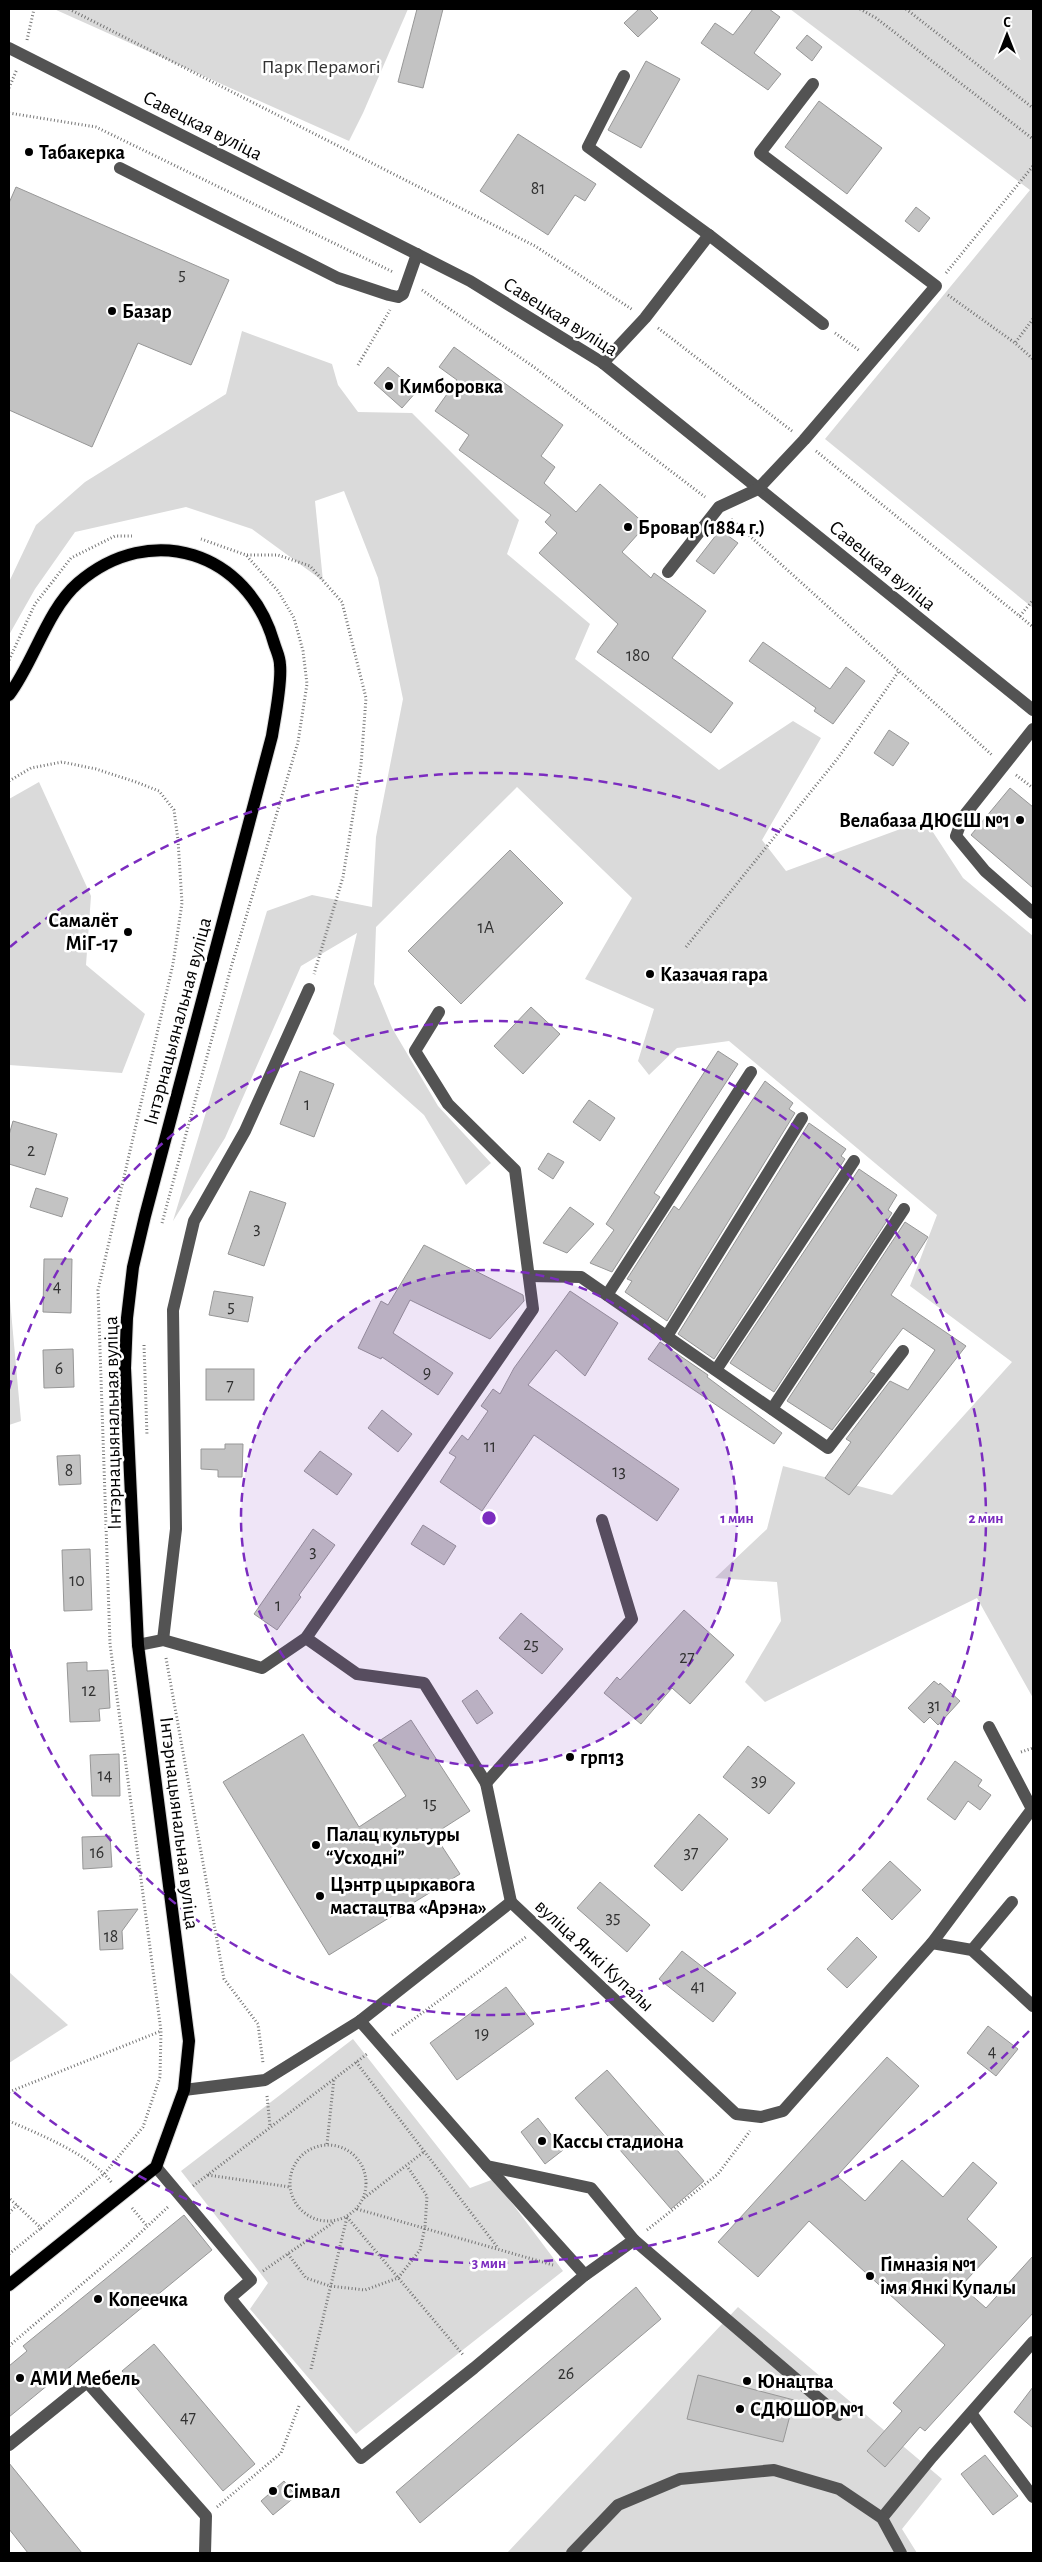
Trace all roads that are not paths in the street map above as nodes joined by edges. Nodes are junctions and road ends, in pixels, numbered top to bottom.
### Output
1 (9, 48) edge
2 (624, 76) dead end
3 (813, 84) dead end
4 (120, 168) dead end
5 (709, 235) junction
6 (417, 254) junction
7 (822, 324) road end
8 (603, 363) junction
9 (758, 489) junction
10 (668, 572) dead end
11 (9, 695) edge
12 (1033, 710) edge
13 (1033, 729) edge
14 (1033, 913) edge
15 (309, 989) road end
16 (439, 1012) dead end
17 (751, 1072) dead end
18 (802, 1118) dead end
19 (854, 1161) dead end
20 (904, 1209) dead end
21 (529, 1276) junction
22 (607, 1295) junction
23 (667, 1336) junction
24 (903, 1351) dead end
25 (716, 1370) junction
26 (772, 1409) junction
27 (602, 1520) dead end
28 (306, 1638) junction
29 (162, 1640) junction
30 (138, 1645) junction
31 (989, 1727) dead end
32 (486, 1783) junction
33 (511, 1902) junction
34 (1012, 1902) dead end
35 (932, 1943) junction
36 (972, 1950) junction
37 (1033, 2006) edge
38 (360, 2022) junction
39 (184, 2090) junction
40 (487, 2166) junction
41 (156, 2167) junction
42 (634, 2240) junction
43 (585, 2275) junction
44 (9, 2285) edge
45 (1033, 2342) edge
46 (971, 2413) junction
47 (838, 2415) dead end
48 (9, 2445) edge
49 (1033, 2497) edge
50 (882, 2518) junction
51 (205, 2553) edge
52 (572, 2553) edge
53 (901, 2553) edge

1 - 6 street, Савецкая вуліца
2 - 5 street
3 - 9 street
4 - 6 street
5 - 7 street
5 - 8 street
6 - 8 street, Савецкая вуліца
8 - 9 street, Савецкая вуліца
9 - 10 street
9 - 12 street, Савецкая вуліца
11 - 30 main road, Інтэрнацыянальная вуліца
13 - 14 street
15 - 29 street
16 - 21 street
17 - 22 street
18 - 23 street
19 - 25 street
20 - 26 street
21 - 22 street
21 - 28 street
22 - 23 street
23 - 25 street
24 - 26 street
25 - 26 street
27 - 32 street
28 - 29 street
28 - 32 street
29 - 30 street
30 - 39 main road, Інтэрнацыянальная вуліца
31 - 35 street, вуліца Янкі Купалы
32 - 33 street
33 - 35 street, вуліца Янкі Купалы
33 - 38 street, вуліца Янкі Купалы
34 - 36 street
35 - 36 street
36 - 37 street
38 - 39 street, вуліца Янкі Купалы
38 - 40 street
39 - 41 main road, Інтэрнацыянальная вуліца
40 - 42 street
40 - 43 street
41 - 43 street
41 - 44 main road
42 - 43 street
42 - 47 street
45 - 46 street
46 - 49 street
46 - 50 street
48 - 51 street
50 - 52 street
50 - 53 street

